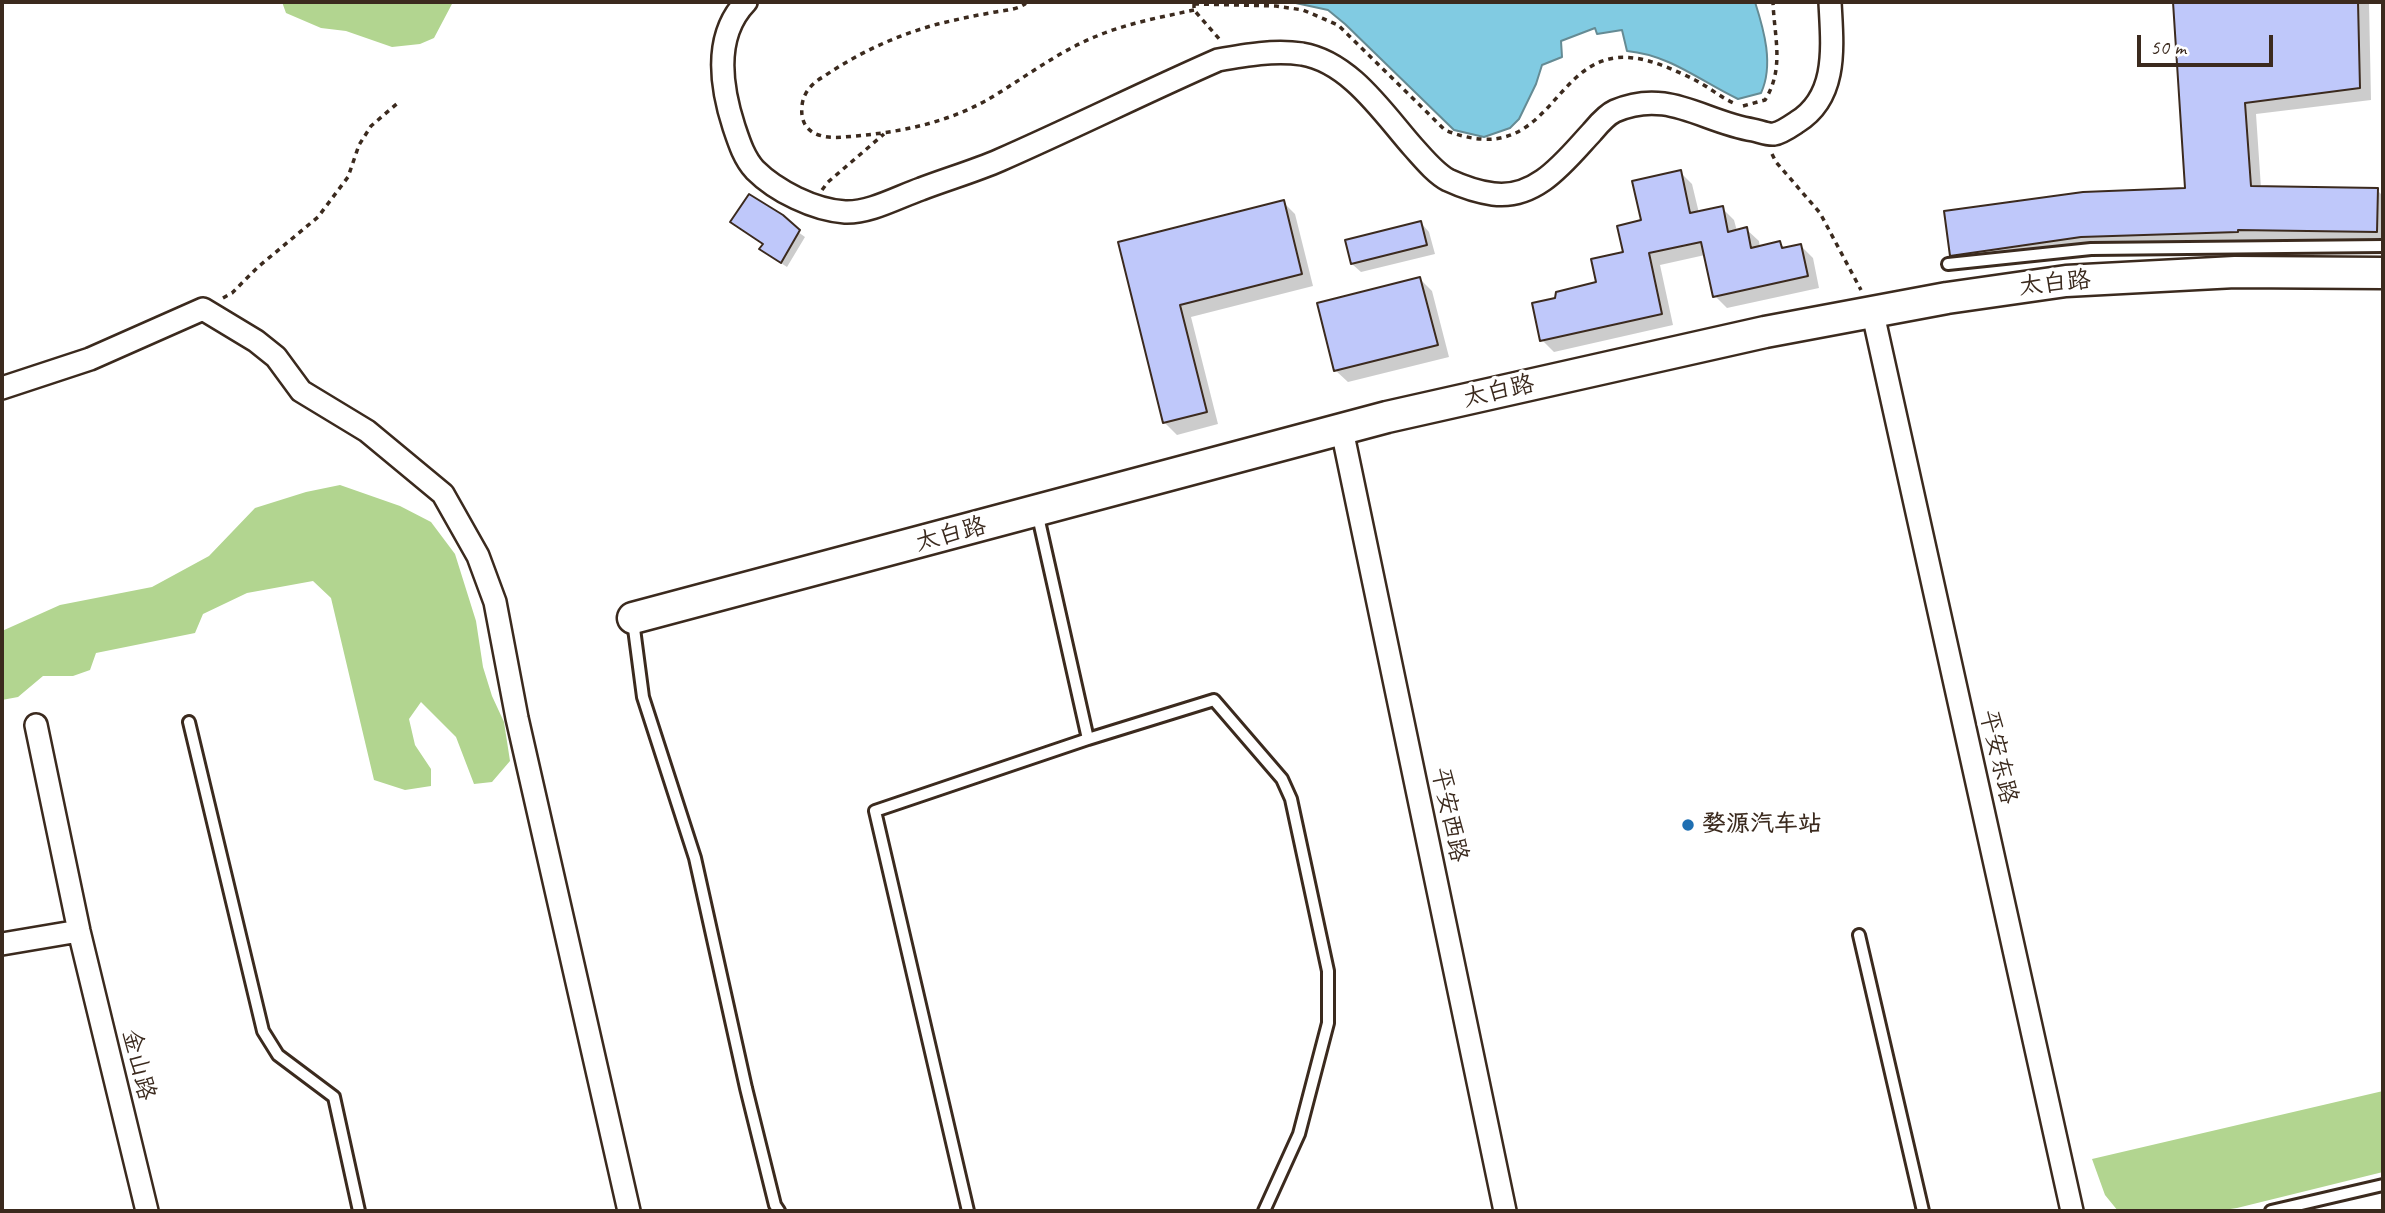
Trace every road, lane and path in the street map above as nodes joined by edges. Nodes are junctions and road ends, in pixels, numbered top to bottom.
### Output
1 (746, 2) edge
2 (1025, 2) edge
3 (1773, 2) edge
4 (1830, 2) edge
5 (1194, 3) edge
6 (1194, 10) junction
7 (1231, 57) junction
8 (399, 102) dead end
9 (1763, 132) junction
10 (885, 133) junction
11 (811, 204) junction
12 (2383, 246) edge
13 (1948, 264) dead end
14 (2383, 273) edge
15 (203, 309) junction
16 (1872, 314) junction
17 (2, 388) edge
18 (1342, 429) junction
19 (1037, 512) junction
20 (633, 618) joint
21 (189, 722) dead end
22 (37, 724) dead end
23 (1088, 739) junction
24 (79, 931) junction
25 (1859, 935) dead end
26 (2, 944) edge
27 (2383, 1185) edge
28 (146, 1211) edge
29 (359, 1211) edge
30 (629, 1211) edge
31 (779, 1211) edge
32 (968, 1211) edge
33 (1264, 1211) edge
34 (1505, 1211) edge
35 (1923, 1211) edge
36 (2072, 1211) edge
37 (2271, 1211) edge

1 - 11 street
2 - 10 path
3 - 5 path
4 - 9 street
5 - 6 path
6 - 7 path
6 - 10 path
7 - 9 street
7 - 11 street
8 - 15 path
9 - 16 path
10 - 11 path
12 - 13 lane
14 - 16 street, 太白路
15 - 17 street
15 - 30 street
16 - 18 street, 太白路
16 - 36 street, 平安东路
18 - 19 street, 太白路
18 - 34 street, 平安西路
19 - 20 street, 太白路
19 - 23 lane
20 - 31 lane
21 - 29 lane
22 - 24 street, 金山路
23 - 32 lane
23 - 33 lane
24 - 26 street
24 - 28 street, 金山路
25 - 35 lane
27 - 37 lane

